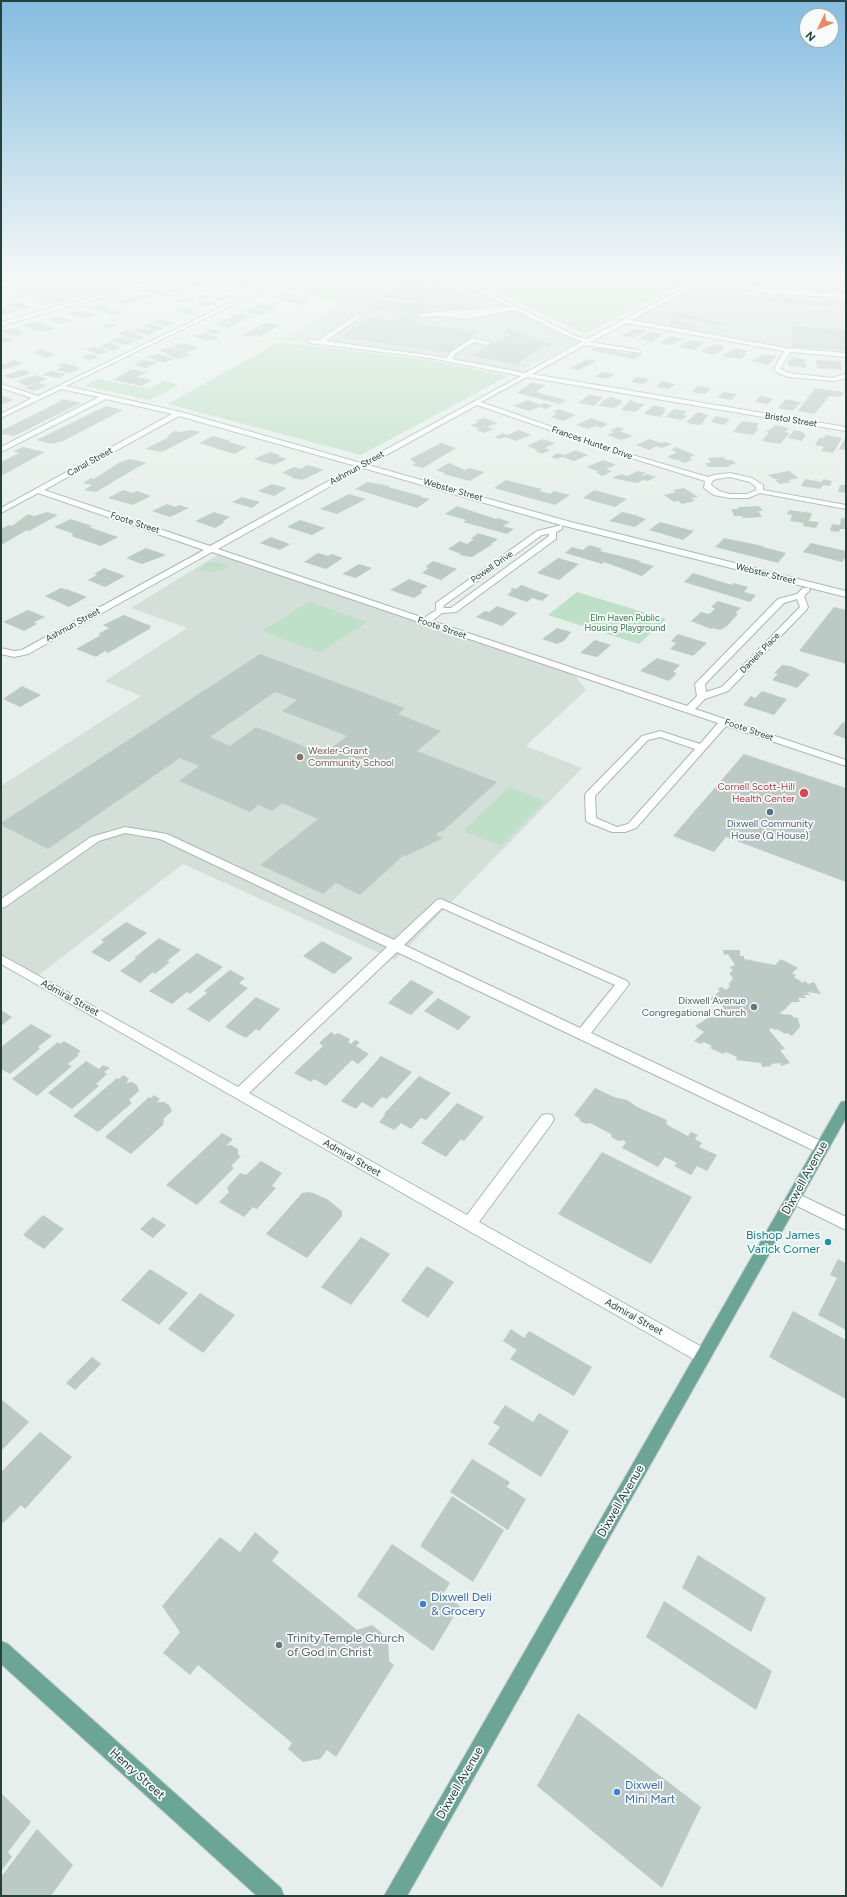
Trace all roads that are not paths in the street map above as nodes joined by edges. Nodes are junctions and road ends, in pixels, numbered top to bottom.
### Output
1 (108, 364) edge
2 (465, 364) edge
3 (548, 364) edge
4 (780, 364) edge
5 (526, 376) junction
6 (846, 376) edge
7 (1, 386) edge
8 (60, 387) junction
9 (106, 396) junction
10 (38, 398) junction
11 (477, 404) junction
12 (179, 413) junction
13 (1, 416) edge
14 (846, 429) edge
15 (6, 440) dead end
16 (17, 442) junction
17 (1, 450) edge
18 (364, 465) junction
19 (709, 480) junction
20 (38, 491) junction
21 (759, 491) junction
22 (846, 507) edge
23 (1, 511) edge
24 (564, 523) junction
25 (552, 531) junction
26 (211, 548) junction
27 (810, 585) junction
28 (846, 594) edge
29 (800, 596) junction
30 (440, 611) junction
31 (424, 622) junction
32 (1, 651) edge
33 (547, 663) junction
34 (538, 671) dead end
35 (702, 697) junction
36 (689, 710) junction
37 (725, 722) junction
38 (701, 748) junction
39 (846, 763) edge
40 (1, 904) edge
41 (395, 946) junction
42 (1, 959) edge
43 (582, 1035) junction
44 (240, 1094) junction
45 (846, 1106) edge
46 (547, 1119) dead end
47 (822, 1148) junction
48 (794, 1198) junction
49 (469, 1224) junction
50 (846, 1224) edge
51 (703, 1356) junction
52 (1, 1651) edge
53 (273, 1896) edge
54 (396, 1896) edge

1 - 8 street
2 - 5 street, Bristol Street
3 - 5 street, Ashmun Street
4 - 6 street
5 - 11 street, Ashmun Street
5 - 14 street, Bristol Street
7 - 10 street
8 - 9 street, Webster Street
8 - 10 street
9 - 12 street, Webster Street
9 - 16 street
10 - 13 street
11 - 18 street, Ashmun Street
11 - 19 street, Frances Hunter Drive
12 - 18 street, Webster Street
12 - 20 street, Canal Street
15 - 16 street
16 - 17 street
18 - 24 street, Webster Street
18 - 26 street, Ashmun Street
19 - 21 street, Frances Hunter Drive
19 - 21 street
20 - 23 street, Canal Street
20 - 26 street, Foote Street
21 - 22 street
24 - 25 street, Powell Drive
24 - 27 street, Webster Street
25 - 30 street, Powell Drive
25 - 30 street, Powell Drive
26 - 31 street, Foote Street
26 - 32 street, Ashmun Street
27 - 28 street, Webster Street
27 - 29 street
29 - 35 street
29 - 35 street, Daniels Place
30 - 31 street, Powell Drive
31 - 33 street, Foote Street
33 - 34 street
33 - 36 street, Foote Street
35 - 36 street, Daniels Place
36 - 37 street, Foote Street
37 - 38 street
37 - 39 street, Foote Street
38 - 38 street
40 - 41 street
41 - 43 street
41 - 43 street
41 - 44 street
42 - 44 street, Admiral Street
43 - 47 street
44 - 49 street, Admiral Street
45 - 47 main road, Dixwell Avenue
46 - 49 street
47 - 48 main road, Dixwell Avenue
48 - 50 street
48 - 51 main road, Dixwell Avenue
49 - 51 street, Admiral Street
51 - 54 main road, Dixwell Avenue
52 - 53 main road, Henry Street

